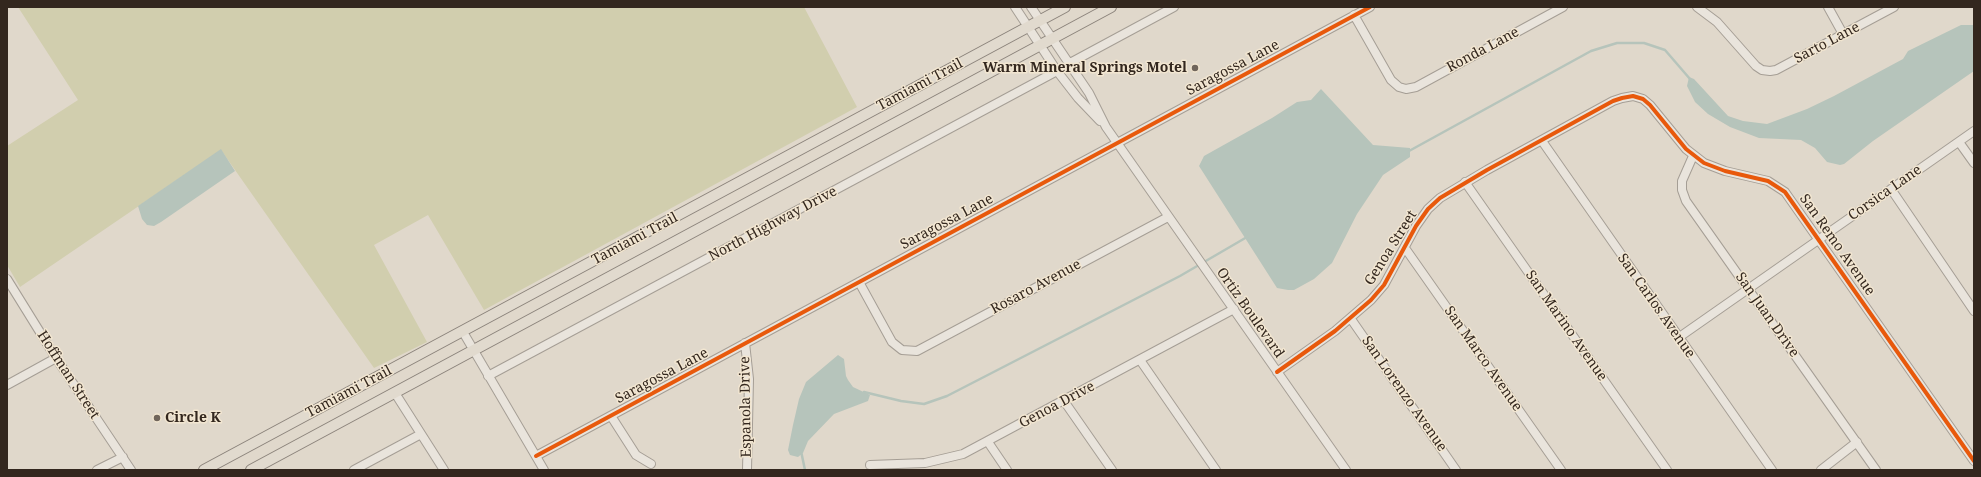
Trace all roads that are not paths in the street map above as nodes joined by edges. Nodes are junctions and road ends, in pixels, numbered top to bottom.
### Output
1 (1015, 7) edge
2 (1031, 7) edge
3 (1065, 7) edge
4 (1112, 7) edge
5 (1174, 7) edge
6 (1370, 7) edge
7 (1563, 7) edge
8 (1697, 7) edge
9 (1828, 7) edge
10 (1894, 7) edge
11 (1354, 15) junction
12 (1040, 20) junction
13 (1028, 27) junction
14 (1843, 34) junction
15 (1052, 39) junction
16 (1040, 45) junction
17 (1070, 63) junction
18 (1057, 71) junction
19 (1638, 97) joint
20 (1106, 127) junction
21 (1974, 131) edge
22 (1542, 141) junction
23 (1959, 142) junction
24 (1117, 143) junction
25 (1693, 156) junction
26 (1974, 162) edge
27 (1465, 182) junction
28 (1891, 189) junction
29 (1168, 217) junction
30 (1819, 239) junction
31 (1405, 248) junction
32 (7, 279) edge
33 (859, 282) junction
34 (1749, 288) junction
35 (1234, 309) junction
36 (1974, 311) edge
37 (1351, 319) junction
38 (463, 332) junction
39 (1678, 338) junction
40 (745, 343) junction
41 (474, 351) junction
42 (56, 358) junction
43 (1140, 360) junction
44 (1277, 372) junction
45 (488, 376) junction
46 (7, 385) edge
47 (395, 393) junction
48 (1064, 401) junction
49 (611, 416) junction
50 (421, 434) junction
51 (988, 442) junction
52 (1857, 442) junction
53 (536, 456) junction
54 (122, 457) junction
55 (1974, 461) edge
56 (652, 464) dead end
57 (870, 465) dead end
58 (97, 470) edge
59 (131, 470) edge
60 (204, 470) edge
61 (251, 470) edge
62 (354, 470) edge
63 (444, 470) edge
64 (544, 470) edge
65 (747, 470) edge
66 (1007, 470) edge
67 (1112, 470) edge
68 (1216, 470) edge
69 (1346, 470) edge
70 (1456, 470) edge
71 (1561, 470) edge
72 (1667, 470) edge
73 (1772, 470) edge
74 (1821, 470) edge
75 (1876, 470) edge

1 - 13 street, Ortiz Boulevard
2 - 12 street, Ortiz Boulevard
3 - 12 main road, Tamiami Trail
4 - 15 main road, Tamiami Trail
5 - 17 street
6 - 11 street, Saragossa Lane
7 - 11 street, Ronda Lane
8 - 14 street, Sarto Lane
9 - 14 street
10 - 14 street, Sarto Lane
11 - 24 street, Saragossa Lane
12 - 13 main road, Tamiami Trail
12 - 15 street, Ortiz Boulevard
13 - 16 street, Ortiz Boulevard
13 - 38 main road, Tamiami Trail
15 - 16 main road, Tamiami Trail
15 - 17 street, Ortiz Boulevard
16 - 18 street, Ortiz Boulevard
16 - 41 main road, Tamiami Trail
17 - 20 street, Ortiz Boulevard
18 - 20 street, Ortiz Boulevard
18 - 45 street, North Highway Drive
19 - 22 street, Genoa Street
19 - 25 street, San Remo Avenue
20 - 24 street, Ortiz Boulevard
21 - 23 street, Corsica Lane
22 - 27 street, Genoa Street
22 - 39 street, San Carlos Avenue
23 - 26 street
23 - 28 street, Corsica Lane
24 - 29 street, Ortiz Boulevard
24 - 33 street, Saragossa Lane
25 - 30 street, San Remo Avenue
25 - 34 street, San Juan Drive
27 - 31 street, Genoa Street
27 - 72 street, San Marino Avenue
28 - 30 street, Corsica Lane
28 - 36 street
29 - 33 street, Rosaro Avenue
29 - 35 street, Ortiz Boulevard
30 - 34 street, Corsica Lane
30 - 55 street, San Remo Avenue
31 - 37 street, Genoa Street
31 - 71 street, San Marco Avenue
32 - 42 street, Hoffman Street
33 - 40 street, Saragossa Lane
34 - 39 street, Corsica Lane
34 - 52 street, San Juan Drive
35 - 43 street, Genoa Drive
35 - 44 street, Ortiz Boulevard
37 - 44 street, Genoa Street
37 - 70 street, San Lorenzo Avenue
38 - 41 street
38 - 60 main road, Tamiami Trail
39 - 73 street, San Carlos Avenue
40 - 49 street, Saragossa Lane
40 - 65 street, Espanola Drive
41 - 45 street
41 - 47 main road, Tamiami Trail
42 - 46 street
42 - 54 street, Hoffman Street
43 - 48 street, Genoa Drive
43 - 68 street
44 - 69 street, Ortiz Boulevard
45 - 53 street
47 - 50 street
47 - 61 main road, Tamiami Trail
48 - 51 street, Genoa Drive
48 - 67 street
49 - 53 street, Saragossa Lane
49 - 56 street
50 - 62 street
50 - 63 street
51 - 57 street, Genoa Drive
51 - 66 street
52 - 74 street
52 - 75 street, San Juan Drive
53 - 64 street
54 - 58 street
54 - 59 street, Hoffman Street

